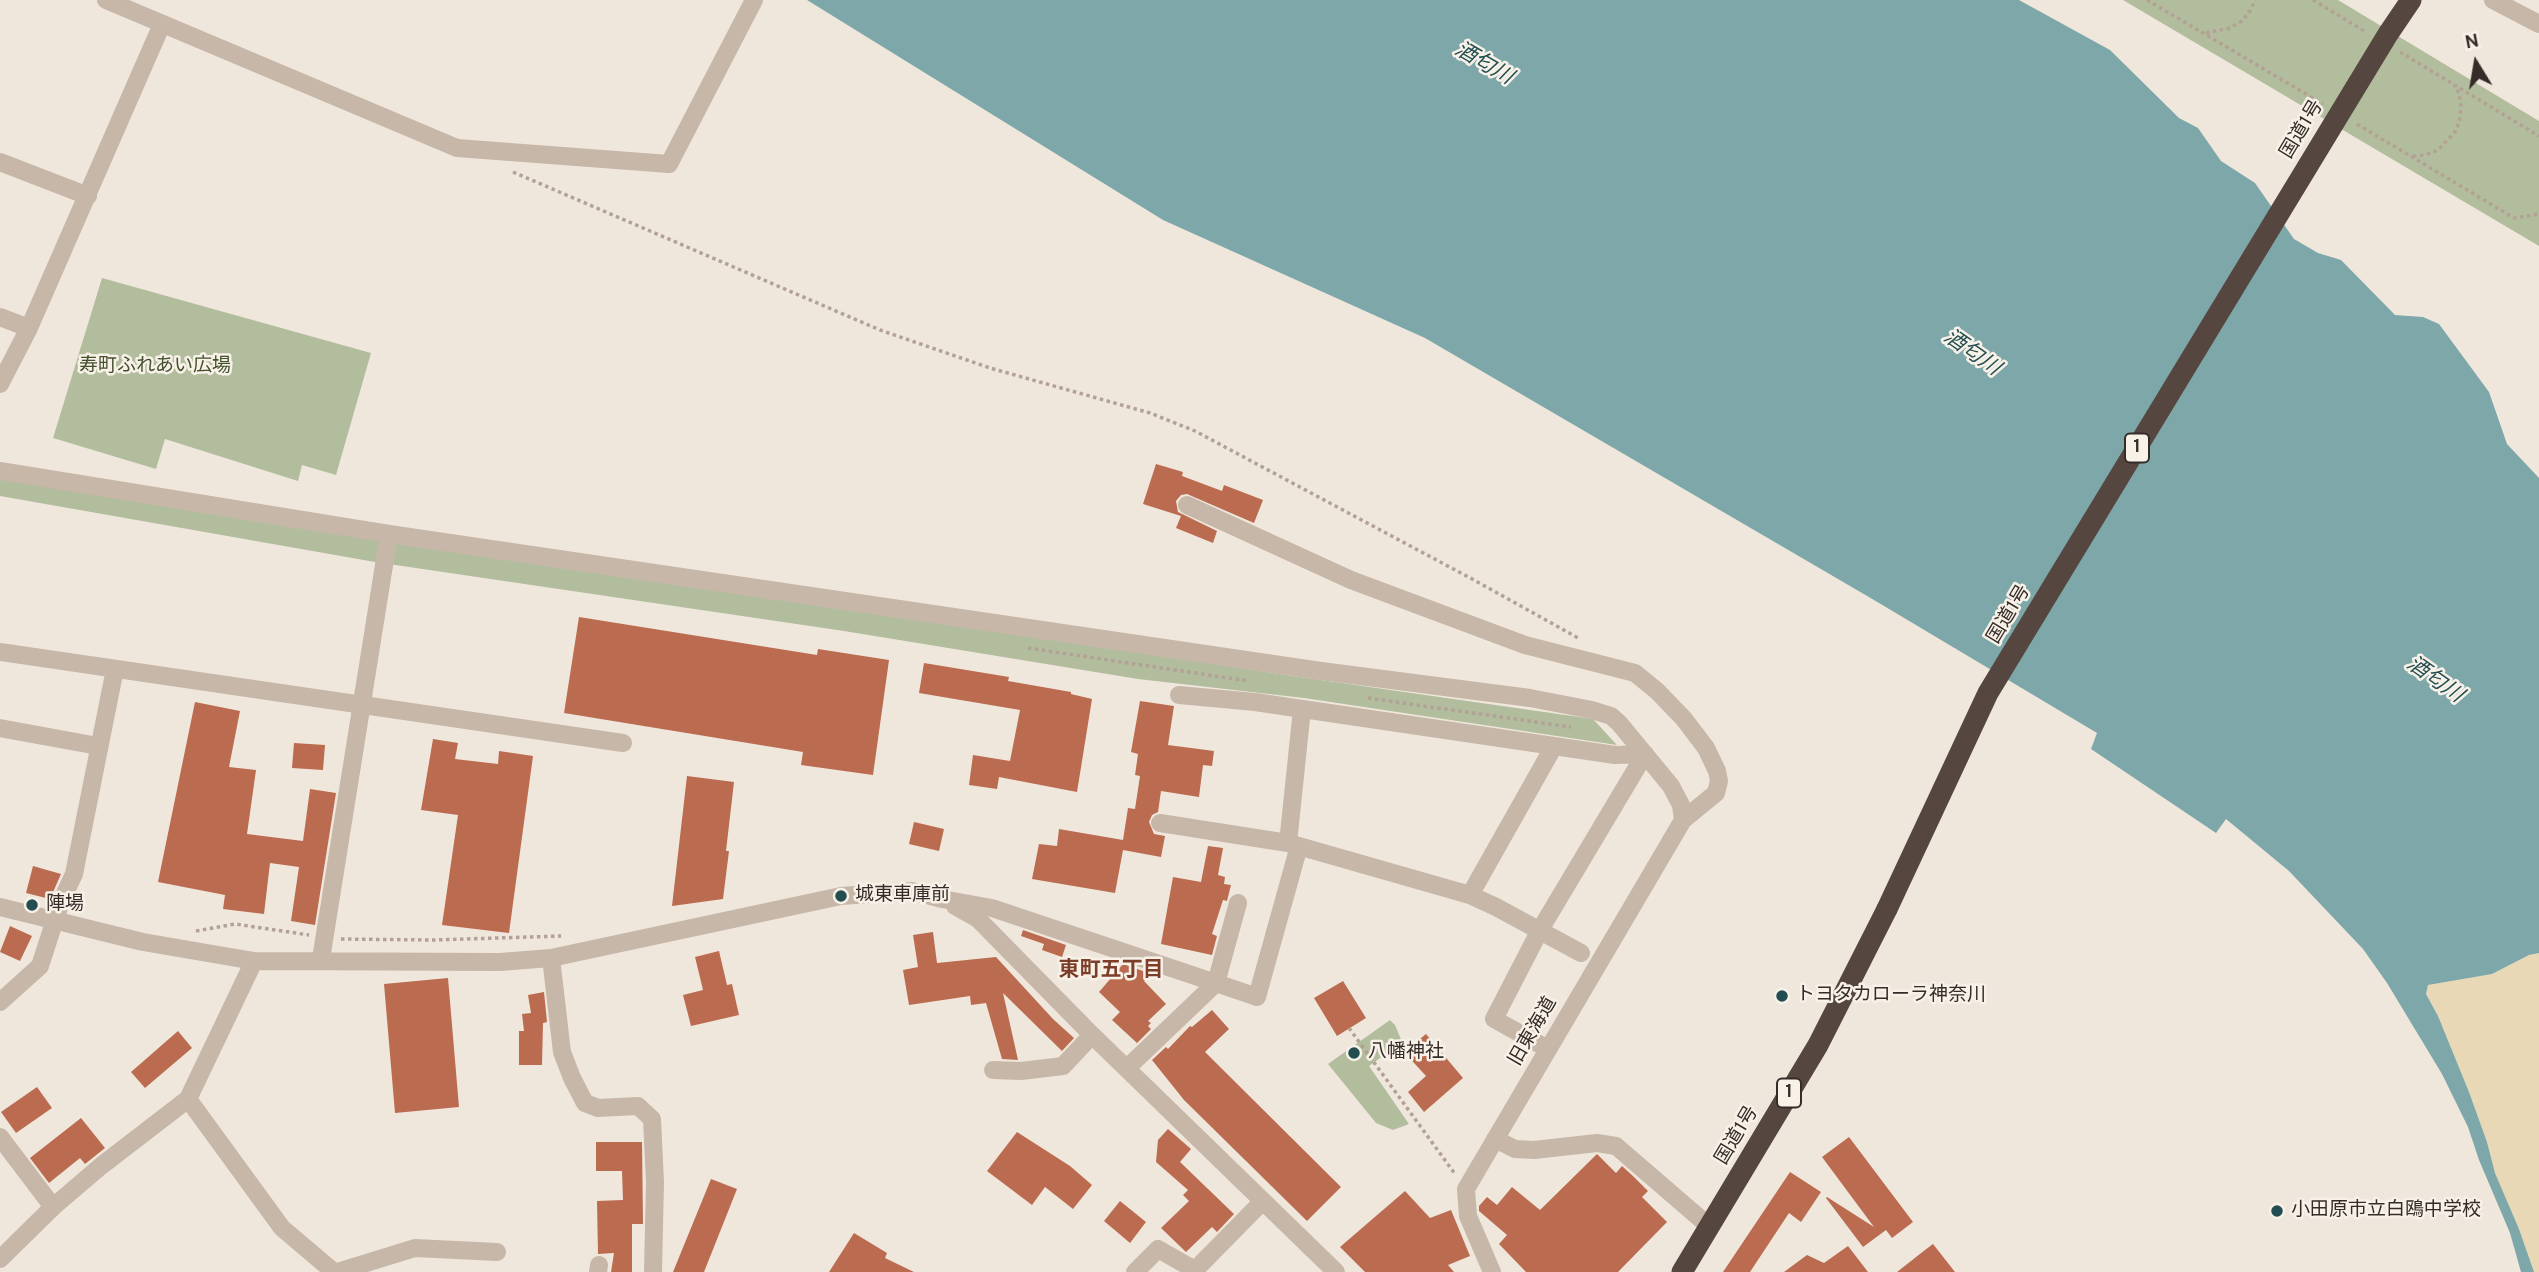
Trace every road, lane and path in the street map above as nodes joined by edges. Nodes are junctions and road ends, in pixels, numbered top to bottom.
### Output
1 (106, 0) edge
2 (754, 0) edge
3 (2255, 0) edge
4 (2313, 0) edge
5 (2411, 0) edge
6 (2493, 0) edge
7 (162, 24) junction
8 (2539, 24) edge
9 (2203, 33) dead end
10 (2371, 35) dead end
11 (2395, 49) dead end
12 (2453, 83) junction
13 (2539, 136) edge
14 (2411, 156) dead end
15 (0, 162) edge
16 (508, 170) dead end
17 (88, 196) junction
18 (0, 317) edge
19 (29, 328) junction
20 (0, 384) edge
21 (0, 471) edge
22 (1187, 505) dead end
23 (389, 534) junction
24 (1589, 644) dead end
25 (0, 652) edge
26 (115, 669) junction
27 (1179, 695) dead end
28 (363, 706) junction
29 (1302, 709) junction
30 (0, 728) edge
31 (623, 743) dead end
32 (98, 746) junction
33 (1554, 747) junction
34 (1645, 754) junction
35 (1683, 820) junction
36 (1160, 824) dead end
37 (1293, 845) junction
38 (1469, 895) junction
39 (943, 899) junction
40 (1238, 903) dead end
41 (0, 907) edge
42 (55, 922) junction
43 (1540, 930) junction
44 (196, 932) dead end
45 (326, 937) junction
46 (578, 952) junction
47 (1581, 953) dead end
48 (551, 958) junction
49 (321, 959) junction
50 (254, 961) junction
51 (1216, 983) junction
52 (0, 1002) edge
53 (1349, 1028) dead end
54 (1092, 1035) junction
55 (1548, 1049) junction
56 (1127, 1069) junction
57 (993, 1070) dead end
58 (188, 1099) junction
59 (0, 1137) edge
60 (1495, 1139) junction
61 (1466, 1189) junction
62 (1263, 1201) junction
63 (53, 1207) junction
64 (1710, 1227) junction
65 (3, 1250) edge
66 (497, 1252) dead end
67 (335, 1272) edge
68 (653, 1272) edge
69 (1135, 1272) edge
70 (1336, 1272) edge
71 (1492, 1272) edge
72 (1682, 1272) edge

1 - 7 street
2 - 7 street
3 - 9 path
4 - 10 path
5 - 64 highway, 国道1号 / 1, bridge
6 - 8 street
7 - 17 street
11 - 12 path
12 - 13 path
12 - 14 path
15 - 17 street
16 - 24 path
17 - 19 street
18 - 19 street
19 - 20 street
21 - 23 street
22 - 35 street
23 - 28 street
23 - 34 street
25 - 26 street
26 - 28 street
26 - 32 street
27 - 29 street
28 - 31 street
28 - 45 street
29 - 33 street
29 - 37 street
30 - 32 street
32 - 42 street
33 - 34 street
33 - 38 street
34 - 35 street
34 - 43 street
35 - 55 street, 旧東海道
36 - 37 street
37 - 38 street
37 - 51 street
38 - 43 street
39 - 46 street
39 - 51 street
39 - 54 street
40 - 51 street
41 - 42 street
42 - 50 street
42 - 52 street
43 - 47 street
43 - 55 street
44 - 45 path
45 - 46 path
45 - 49 street
46 - 48 street
48 - 49 street
48 - 68 street
49 - 50 street
50 - 58 street
51 - 56 street
53 - 61 path
54 - 56 street
54 - 57 street
55 - 60 street, 旧東海道
56 - 62 street
58 - 63 street
58 - 67 street
59 - 63 street
60 - 61 street, 旧東海道
60 - 64 street
61 - 71 street
62 - 69 street
62 - 70 street
63 - 65 street
64 - 72 highway, 国道1号 / 1
66 - 67 street

